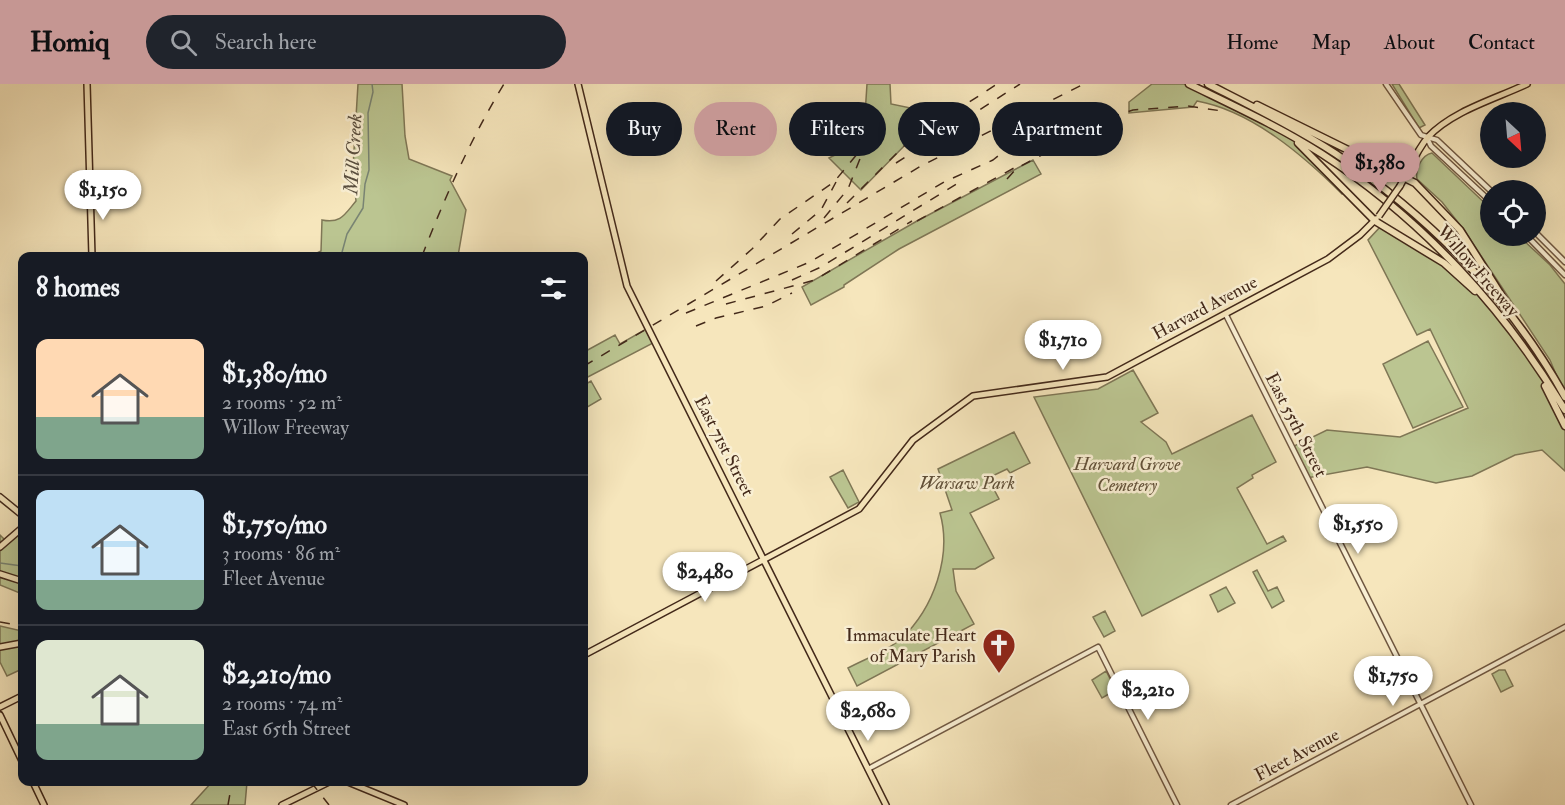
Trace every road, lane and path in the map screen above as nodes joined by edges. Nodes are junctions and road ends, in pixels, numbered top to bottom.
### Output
1 (87, 84) edge
2 (578, 84) edge
3 (1189, 84) edge
4 (1208, 84) edge
5 (1386, 84) edge
6 (1527, 84) edge
7 (1227, 93) junction
8 (1286, 133) junction
9 (1427, 138) junction
10 (1405, 177) junction
11 (1480, 181) edge
12 (1480, 192) edge
13 (1377, 218) junction
14 (1546, 243) edge
15 (1537, 246) edge
16 (92, 252) edge
17 (1565, 262) edge
18 (1565, 275) edge
19 (1493, 308) junction
20 (1226, 315) junction
21 (1521, 327) junction
22 (1530, 356) junction
23 (1565, 397) edge
24 (1565, 410) edge
25 (1565, 426) edge
26 (0, 496) edge
27 (18, 512) edge
28 (18, 531) edge
29 (1, 546) edge
30 (763, 559) junction
31 (0, 574) edge
32 (18, 580) edge
33 (1565, 627) edge
34 (18, 644) edge
35 (0, 647) edge
36 (588, 653) edge
37 (18, 698) edge
38 (1420, 705) junction
39 (0, 707) edge
40 (0, 714) edge
41 (18, 752) edge
42 (868, 769) junction
43 (35, 786) edge
44 (321, 786) edge
45 (363, 786) edge
46 (44, 805) edge
47 (282, 805) edge
48 (404, 805) edge
49 (886, 805) edge
50 (1177, 805) edge
51 (1231, 805) edge
52 (1471, 805) edge

1 - 16 main road
2 - 30 main road, East 71st Street
3 - 8 highway, Willow Freeway
4 - 7 highway, Willow Freeway
5 - 9 street
6 - 9 main road, Harvard Avenue
7 - 10 highway
7 - 21 highway, Willow Freeway
8 - 13 highway
8 - 19 highway, Willow Freeway
9 - 10 main road, Harvard Avenue
9 - 11 street
9 - 12 street
10 - 13 main road, Harvard Avenue, bridge
10 - 21 highway
13 - 19 highway
13 - 20 main road, Harvard Avenue
14 - 17 street
15 - 18 street
19 - 22 highway, Willow Freeway
20 - 30 main road, Harvard Avenue
20 - 38 street, East 55th Street
21 - 23 highway, Willow Freeway
22 - 24 highway, Willow Freeway
22 - 25 highway
26 - 27 main road
28 - 29 main road
30 - 36 main road, Harvard Avenue
30 - 42 main road, East 71st Street
31 - 32 main road
33 - 38 street, Fleet Avenue
34 - 35 main road
37 - 39 main road
38 - 51 street, Fleet Avenue
38 - 52 street, East 55th Street
40 - 41 main road
42 - 49 main road, East 71st Street
42 - 50 street
43 - 46 main road
44 - 47 main road
45 - 48 main road

